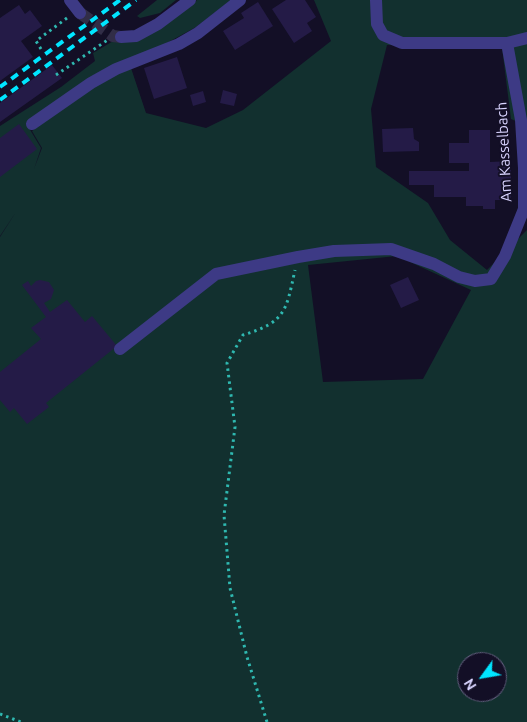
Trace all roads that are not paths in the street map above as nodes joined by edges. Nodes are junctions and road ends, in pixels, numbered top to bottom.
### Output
1 (190, 0) edge
2 (240, 0) edge
3 (376, 0) edge
4 (117, 37) tunnel mouth
5 (527, 38) edge
6 (507, 43) junction
7 (32, 124) dead end
8 (120, 349) dead end

1 - 4 lane
2 - 7 lane
3 - 6 lane
5 - 6 lane
6 - 8 lane, Am Kasselbach

